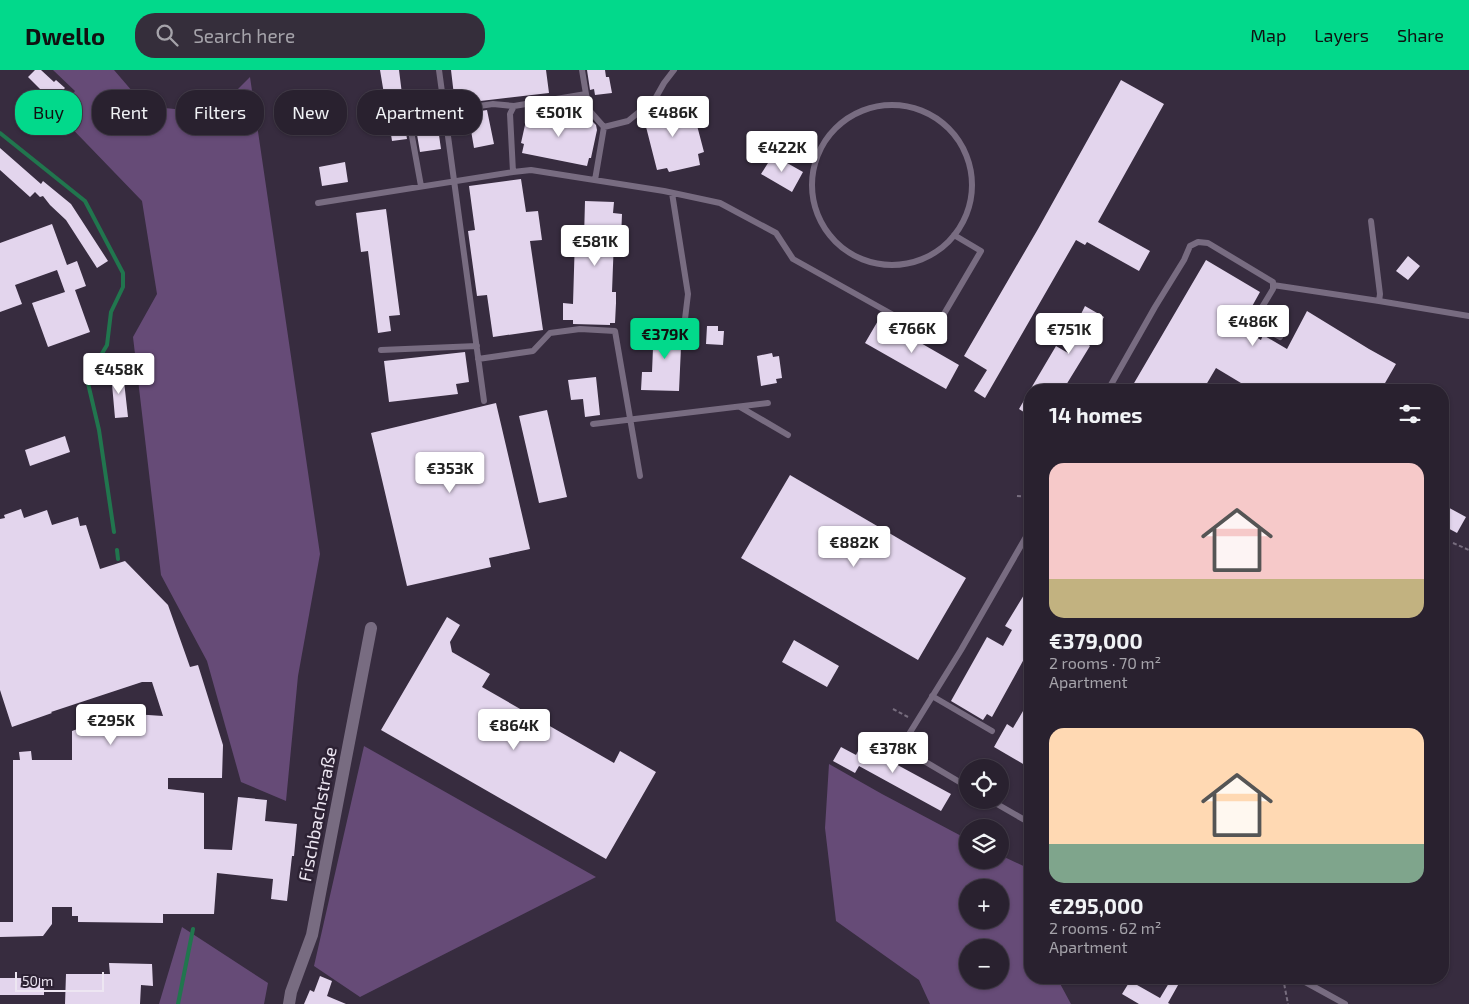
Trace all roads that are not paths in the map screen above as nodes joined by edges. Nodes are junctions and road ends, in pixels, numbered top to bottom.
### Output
1 (439, 70) edge
2 (582, 70) edge
3 (674, 70) edge
4 (442, 90) edge
5 (586, 94) junction
6 (482, 105) edge
7 (514, 106) junction
8 (604, 127) junction
9 (412, 135) edge
10 (448, 135) edge
11 (514, 172) junction
12 (594, 180) junction
13 (454, 181) junction
14 (422, 186) junction
15 (672, 193) junction
16 (318, 203) dead end
17 (1371, 221) dead end
18 (954, 235) junction
19 (1273, 285) junction
20 (1378, 300) junction
21 (1469, 316) edge
22 (685, 319) dead end
23 (1280, 337) dead end
24 (477, 346) junction
25 (381, 350) dead end
26 (478, 358) junction
27 (1111, 384) edge
28 (484, 401) dead end
29 (768, 403) dead end
30 (740, 407) junction
31 (630, 419) junction
32 (593, 424) dead end
33 (788, 435) dead end
34 (640, 476) dead end
35 (1024, 548) edge
36 (371, 628) dead end
37 (932, 696) junction
38 (992, 731) dead end
39 (892, 742) dead end
40 (901, 747) junction
41 (959, 781) edge
42 (1006, 809) edge
43 (1024, 820) edge
44 (1309, 984) edge
45 (289, 1004) edge
46 (1345, 1004) edge

1 - 4 lane
2 - 5 lane
3 - 8 lane
5 - 7 lane
5 - 8 lane
6 - 7 lane
7 - 11 lane
8 - 12 lane
9 - 14 lane
10 - 13 lane
11 - 12 lane
11 - 13 lane
12 - 15 lane
13 - 14 lane
13 - 24 lane
14 - 16 lane
15 - 18 lane
15 - 22 lane
17 - 20 lane
18 - 18 lane
19 - 20 lane
19 - 23 lane
19 - 27 lane
20 - 21 lane
24 - 25 lane
24 - 26 lane
26 - 28 lane
26 - 31 lane
29 - 30 lane
30 - 31 lane
30 - 33 lane
31 - 32 lane
31 - 34 lane
35 - 37 lane
36 - 45 street, Fischbachstraße
37 - 38 lane
37 - 40 lane
39 - 40 lane
40 - 41 lane
42 - 43 lane
44 - 46 lane

